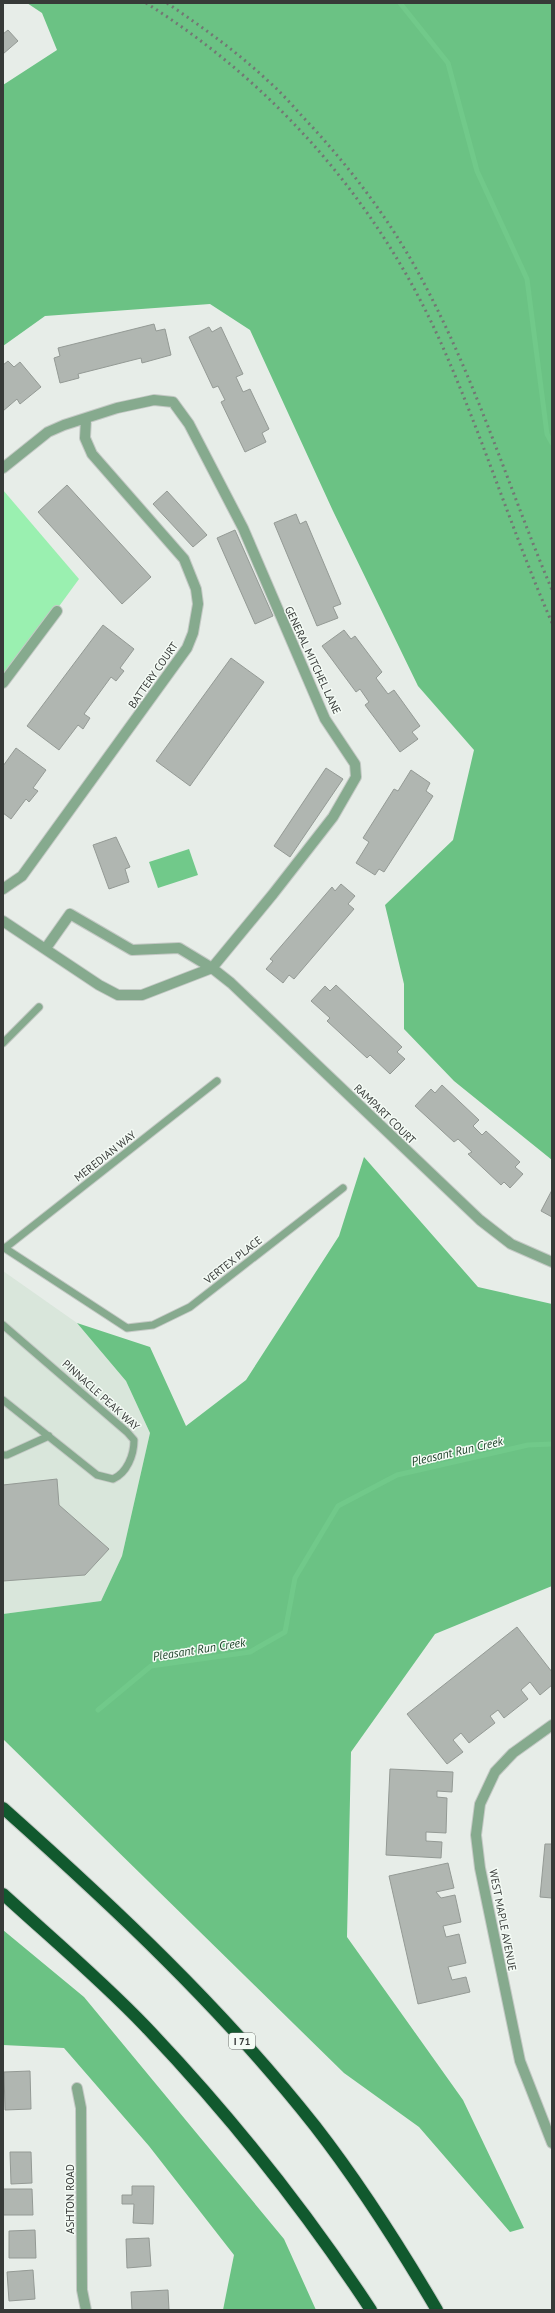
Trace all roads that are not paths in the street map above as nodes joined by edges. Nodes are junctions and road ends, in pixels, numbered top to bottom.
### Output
1 (86, 418) junction
2 (3, 468) edge
3 (57, 611) dead end
4 (3, 683) edge
5 (3, 889) edge
6 (3, 921) edge
7 (46, 948) junction
8 (212, 968) junction
9 (39, 1007) dead end
10 (3, 1043) edge
11 (217, 1081) dead end
12 (342, 1188) dead end
13 (4, 1248) edge
14 (552, 1262) edge
15 (3, 1325) edge
16 (3, 1400) edge
17 (49, 1436) junction
18 (3, 1455) edge
19 (552, 1725) edge
20 (3, 1808) edge
21 (3, 1894) edge
22 (77, 2088) dead end
23 (552, 2143) edge
24 (328, 2245) junction
25 (86, 2310) edge
26 (362, 2310) edge
27 (371, 2310) edge
28 (437, 2310) edge

1 - 2 street, GENERAL MITCHEL LANE
1 - 5 street, BATTERY COURT
1 - 8 street, GENERAL MITCHEL LANE
3 - 4 street
6 - 7 street, GENERAL MITCHEL LANE
7 - 8 street, GENERAL MITCHEL LANE
7 - 8 street, RAMPART COURT
8 - 14 street, RAMPART COURT
9 - 10 lane
11 - 13 lane, MEREDIAN WAY
12 - 13 lane, VERTEX PLACE
15 - 17 lane, PINNACLE PEAK WAY
16 - 17 lane, PINNACLE PEAK WAY
17 - 18 lane
19 - 23 street, WEST MAPLE AVENUE
20 - 28 highway, I 71
21 - 24 highway
22 - 25 street, ASHTON ROAD
24 - 26 highway
24 - 27 highway

